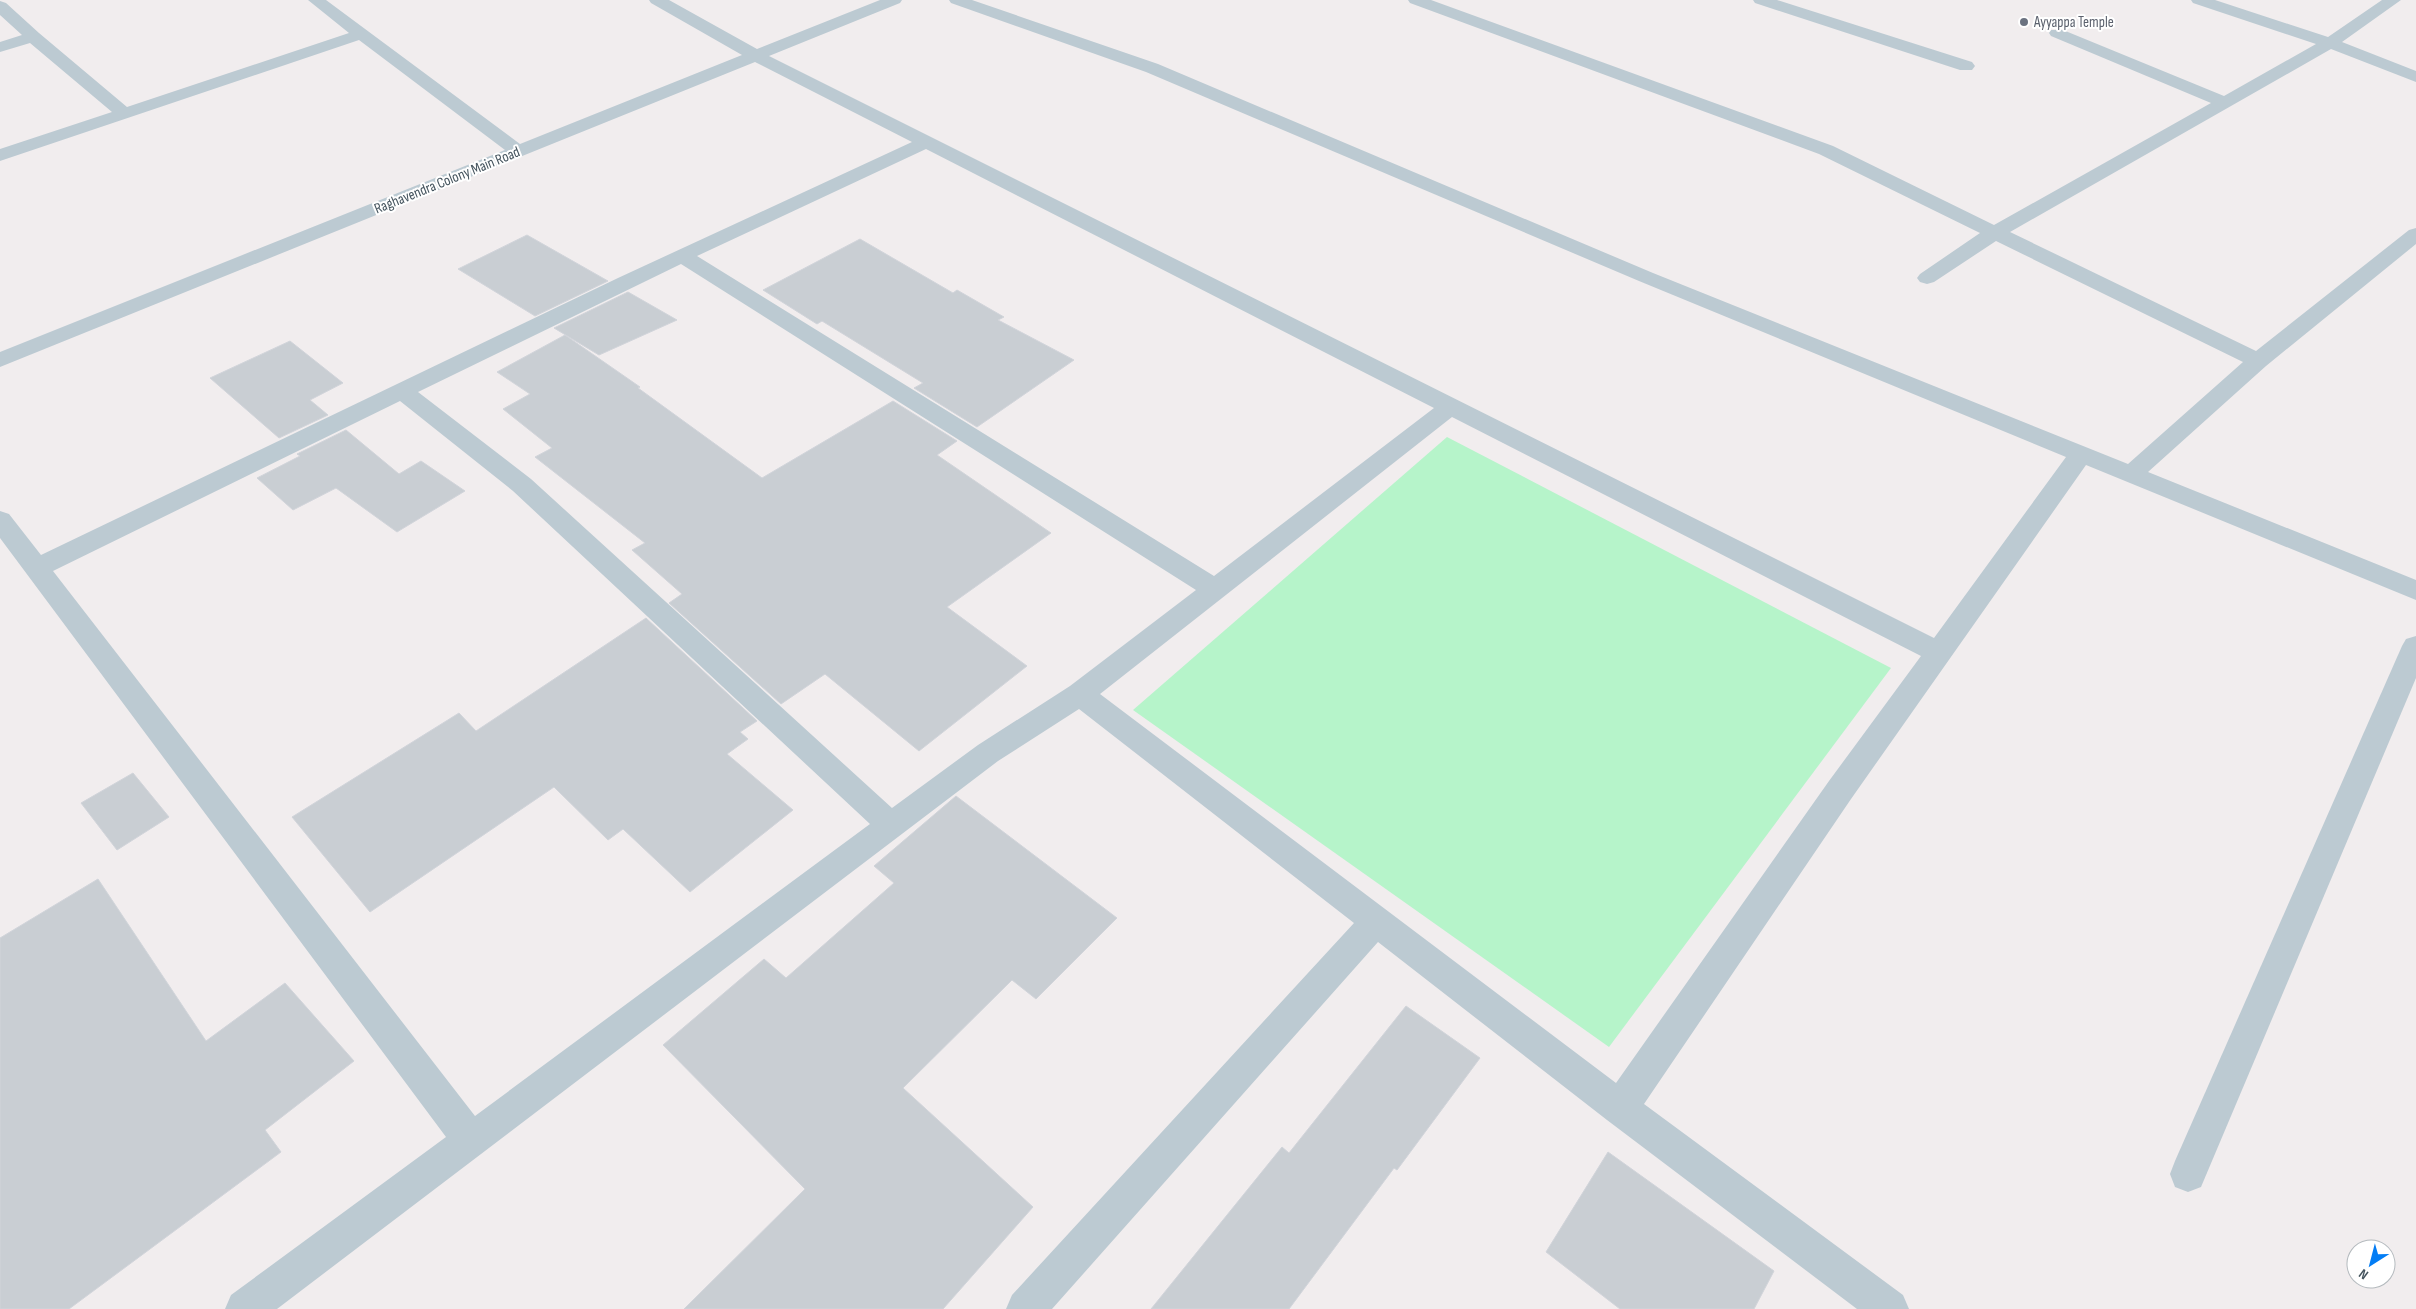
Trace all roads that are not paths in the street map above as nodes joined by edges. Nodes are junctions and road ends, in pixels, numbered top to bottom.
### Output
1 (316, 0) edge
2 (658, 0) edge
3 (894, 0) edge
4 (957, 0) edge
5 (1416, 0) edge
6 (1761, 0) edge
7 (2199, 0) edge
8 (2392, 0) edge
9 (0, 6) edge
10 (2057, 33) dead end
11 (361, 34) junction
12 (33, 37) junction
13 (2330, 43) junction
14 (0, 47) edge
15 (756, 56) junction
16 (1966, 66) dead end
17 (2416, 77) edge
18 (2224, 102) junction
19 (124, 113) junction
20 (927, 142) junction
21 (518, 151) junction
22 (0, 155) edge
23 (1994, 233) junction
24 (2416, 234) edge
25 (682, 256) junction
26 (1927, 278) dead end
27 (0, 360) edge
28 (2258, 361) junction
29 (401, 390) junction
30 (1451, 406) junction
31 (2081, 454) junction
32 (2131, 474) junction
33 (0, 520) edge
34 (36, 568) junction
35 (1215, 589) junction
36 (2416, 590) edge
37 (2416, 646) edge
38 (1938, 652) junction
39 (1080, 694) junction
40 (892, 826) junction
41 (1376, 921) junction
42 (1620, 1108) junction
43 (470, 1140) junction
44 (2188, 1174) dead end
45 (245, 1309) edge
46 (1026, 1309) edge
47 (1889, 1309) edge

1 - 11 street
2 - 15 street
3 - 15 street, Raghavendra Colony Main Road
4 - 31 street
5 - 23 street
6 - 16 street
7 - 13 street
8 - 13 street
9 - 12 street
10 - 18 street
11 - 19 street
11 - 21 street
12 - 14 street
12 - 19 street
13 - 17 street
13 - 18 street
15 - 20 street
15 - 21 street, Raghavendra Colony Main Road
18 - 23 street
19 - 22 street
20 - 25 street
20 - 30 street
21 - 27 street, Raghavendra Colony Main Road
23 - 26 street
23 - 28 street
24 - 28 street
25 - 29 street
25 - 35 street
28 - 32 street
29 - 34 street
29 - 40 street
30 - 35 street
30 - 38 street
31 - 32 street
31 - 38 street
32 - 36 street
33 - 34 street
34 - 43 street
35 - 39 street
37 - 44 street
38 - 42 street
39 - 40 street
39 - 41 street
40 - 43 street
41 - 42 street
41 - 46 street
42 - 47 street
43 - 45 street

